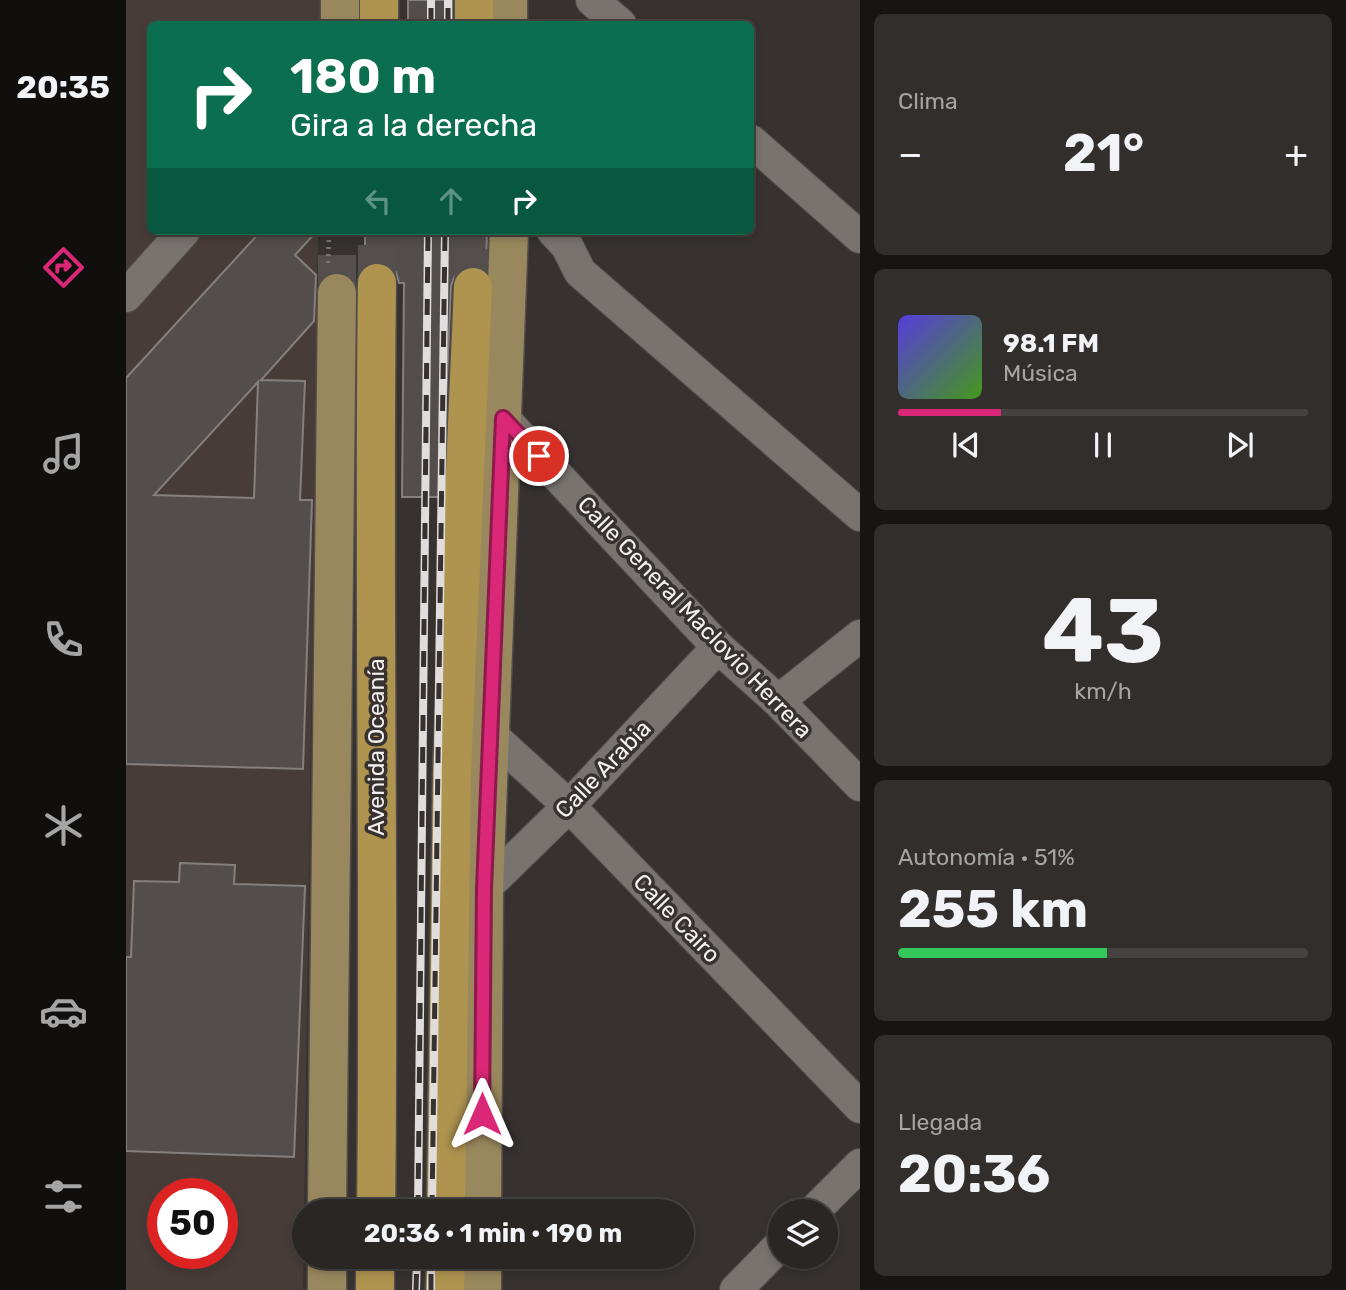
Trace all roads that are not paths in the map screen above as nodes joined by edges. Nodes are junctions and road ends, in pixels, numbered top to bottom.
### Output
1 (340, 0) edge
2 (379, 0) edge
3 (474, 0) edge
4 (508, 0) edge
5 (592, 0) edge
6 (340, 21) edge
7 (379, 21) edge
8 (474, 21) edge
9 (508, 21) edge
10 (616, 21) edge
11 (754, 144) edge
12 (180, 235) edge
13 (509, 235) edge
14 (556, 235) edge
15 (859, 237) edge
16 (377, 283) tunnel mouth
17 (473, 287) tunnel mouth
18 (337, 293) tunnel mouth
19 (126, 296) edge
20 (503, 418) junction
21 (859, 514) edge
22 (859, 636) edge
23 (718, 647) junction
24 (778, 701) junction
25 (490, 734) junction
26 (859, 785) edge
27 (569, 806) junction
28 (484, 889) junction
29 (859, 1107) edge
30 (859, 1166) edge
31 (327, 1199) edge
32 (376, 1199) edge
33 (446, 1199) edge
34 (482, 1199) edge
35 (826, 1199) edge
36 (768, 1257) edge
37 (327, 1269) edge
38 (375, 1269) edge
39 (446, 1269) edge
40 (482, 1269) edge
41 (327, 1290) edge
42 (375, 1290) edge
43 (445, 1290) edge
44 (482, 1290) edge
45 (736, 1290) edge

1 - 6 main road
2 - 7 highway
3 - 8 highway
4 - 9 main road
5 - 10 street
11 - 15 street
12 - 19 street
13 - 20 main road
14 - 21 street
16 - 32 highway, Avenida Oceanía
17 - 33 highway
18 - 31 main road, Avenida Oceanía
20 - 23 street, Calle General Maclovio Herrera
20 - 25 main road
22 - 24 street
23 - 24 street, Calle General Maclovio Herrera
23 - 27 street, Calle Arabia
24 - 26 street, Calle General Maclovio Herrera
25 - 27 street, Calle Cairo
25 - 28 main road
27 - 28 street, Calle Arabia
27 - 29 street, Calle Cairo
28 - 34 main road
30 - 35 street
36 - 45 street
37 - 41 main road
38 - 42 highway
39 - 43 highway
40 - 44 main road

